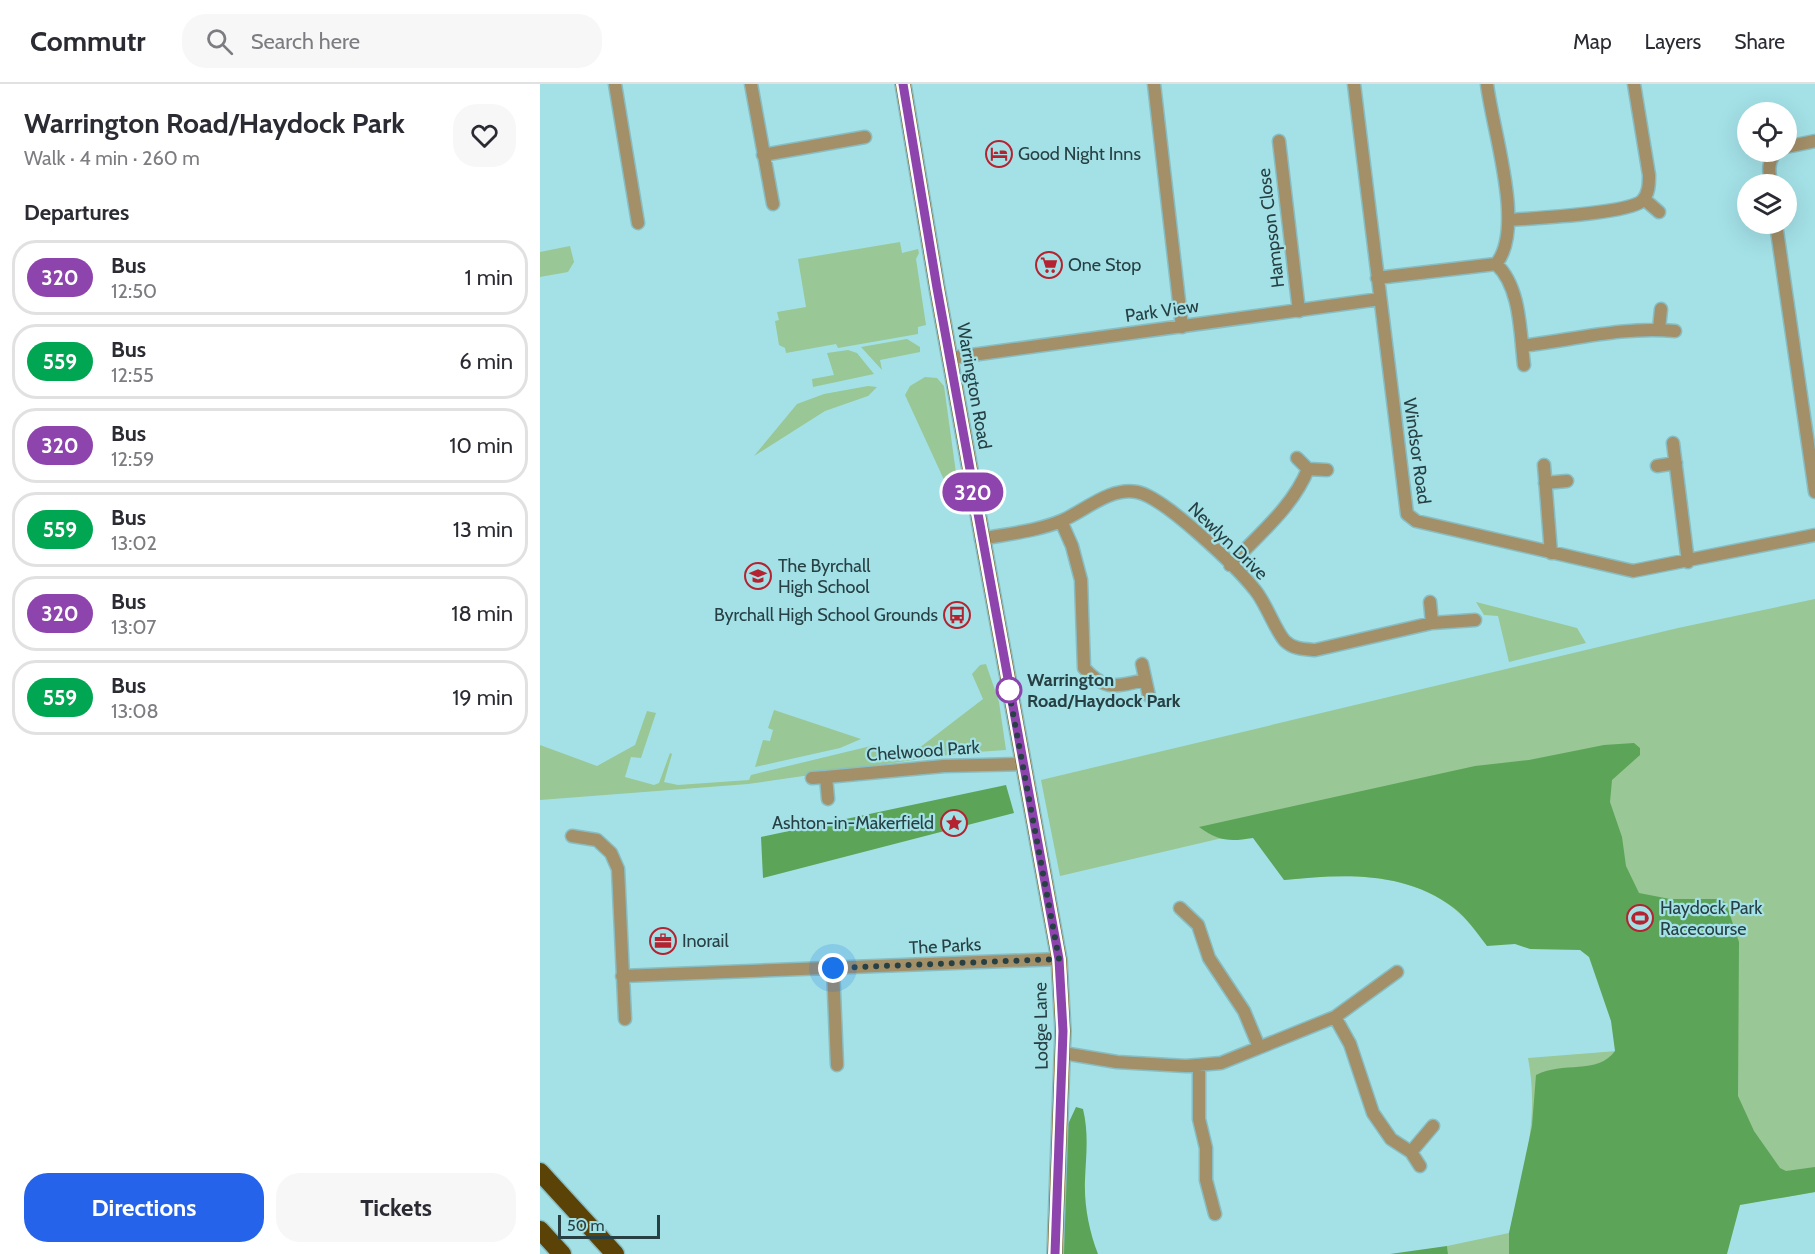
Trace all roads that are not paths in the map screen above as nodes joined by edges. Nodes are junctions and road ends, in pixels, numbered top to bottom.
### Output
1 (615, 84) edge
2 (751, 84) edge
3 (903, 84) edge
4 (1154, 84) edge
5 (1354, 84) edge
6 (1487, 84) edge
7 (1634, 84) edge
8 (865, 137) dead end
9 (1279, 141) dead end
10 (1815, 141) edge
11 (1797, 145) edge
12 (764, 155) junction
13 (1644, 199) junction
14 (773, 204) dead end
15 (1659, 212) dead end
16 (1509, 220) junction
17 (638, 223) dead end
18 (1777, 234) edge
19 (1496, 264) junction
20 (1377, 278) junction
21 (1380, 299) junction
22 (1661, 309) dead end
23 (1299, 311) junction
24 (1182, 327) junction
25 (1659, 329) junction
26 (1675, 331) dead end
27 (1522, 346) junction
28 (950, 358) junction
29 (1524, 365) dead end
30 (1673, 443) dead end
31 (1297, 458) dead end
32 (1676, 463) junction
33 (1544, 465) dead end
34 (1657, 466) dead end
35 (1308, 469) junction
36 (1327, 470) dead end
37 (1567, 481) dead end
38 (1545, 483) junction
39 (1815, 492) edge
40 (1061, 521) junction
41 (1815, 536) edge
42 (981, 539) junction
43 (1551, 554) junction
44 (1688, 562) junction
45 (1230, 564) junction
46 (1430, 602) dead end
47 (1475, 620) dead end
48 (1432, 623) junction
49 (1142, 664) dead end
50 (1145, 680) junction
51 (1149, 696) dead end
52 (1023, 764) junction
53 (826, 777) junction
54 (812, 778) dead end
55 (828, 799) dead end
56 (572, 836) dead end
57 (1180, 908) dead end
58 (1059, 959) junction
59 (833, 968) junction
60 (1397, 972) dead end
61 (622, 976) junction
62 (1335, 1017) junction
63 (625, 1020) dead end
64 (1259, 1047) junction
65 (1063, 1053) junction
66 (837, 1065) dead end
67 (1199, 1066) junction
68 (1433, 1126) dead end
69 (1411, 1152) junction
70 (1420, 1166) dead end
71 (540, 1172) edge
72 (1215, 1215) dead end
73 (540, 1230) edge
74 (562, 1254) edge
75 (615, 1254) edge
76 (1055, 1254) edge

1 - 17 street
2 - 12 street
3 - 28 main road, Warrington Road
4 - 24 street
5 - 20 street, Windsor Road
6 - 16 street
7 - 13 street
8 - 12 street
9 - 23 street, Hampson Close
10 - 11 street
12 - 14 street
13 - 15 street
13 - 16 street
16 - 19 street
18 - 39 street
19 - 20 street
19 - 27 street
20 - 21 street, Windsor Road
21 - 23 street, Park View
21 - 43 street, Windsor Road
22 - 25 street
23 - 24 street, Park View
24 - 28 street, Park View
25 - 26 street
25 - 27 street
27 - 29 street
28 - 42 main road, Warrington Road
30 - 32 street
31 - 35 street
32 - 34 street
32 - 44 street
33 - 38 street
35 - 36 street
35 - 45 street
37 - 38 street
38 - 43 street
40 - 42 street, Newlyn Drive
40 - 45 street, Newlyn Drive
40 - 50 street
41 - 44 street, Windsor Road
42 - 52 main road, Warrington Road
43 - 44 street, Windsor Road
45 - 48 street, Newlyn Drive
46 - 48 street
47 - 48 street, Newlyn Drive
49 - 50 street
50 - 51 street
52 - 53 street, Chelwood Park
52 - 58 main road, Lodge Lane
53 - 54 street, Chelwood Park
53 - 55 street
56 - 61 street
57 - 64 street
58 - 59 street, The Parks
58 - 65 main road, Lodge Lane
59 - 61 street, The Parks
59 - 66 street
60 - 62 street
61 - 63 street
62 - 64 street
62 - 69 street
64 - 67 street
65 - 67 street
65 - 76 main road, Lodge Lane
67 - 72 street
68 - 69 street
69 - 70 street
71 - 75 highway
73 - 74 highway

